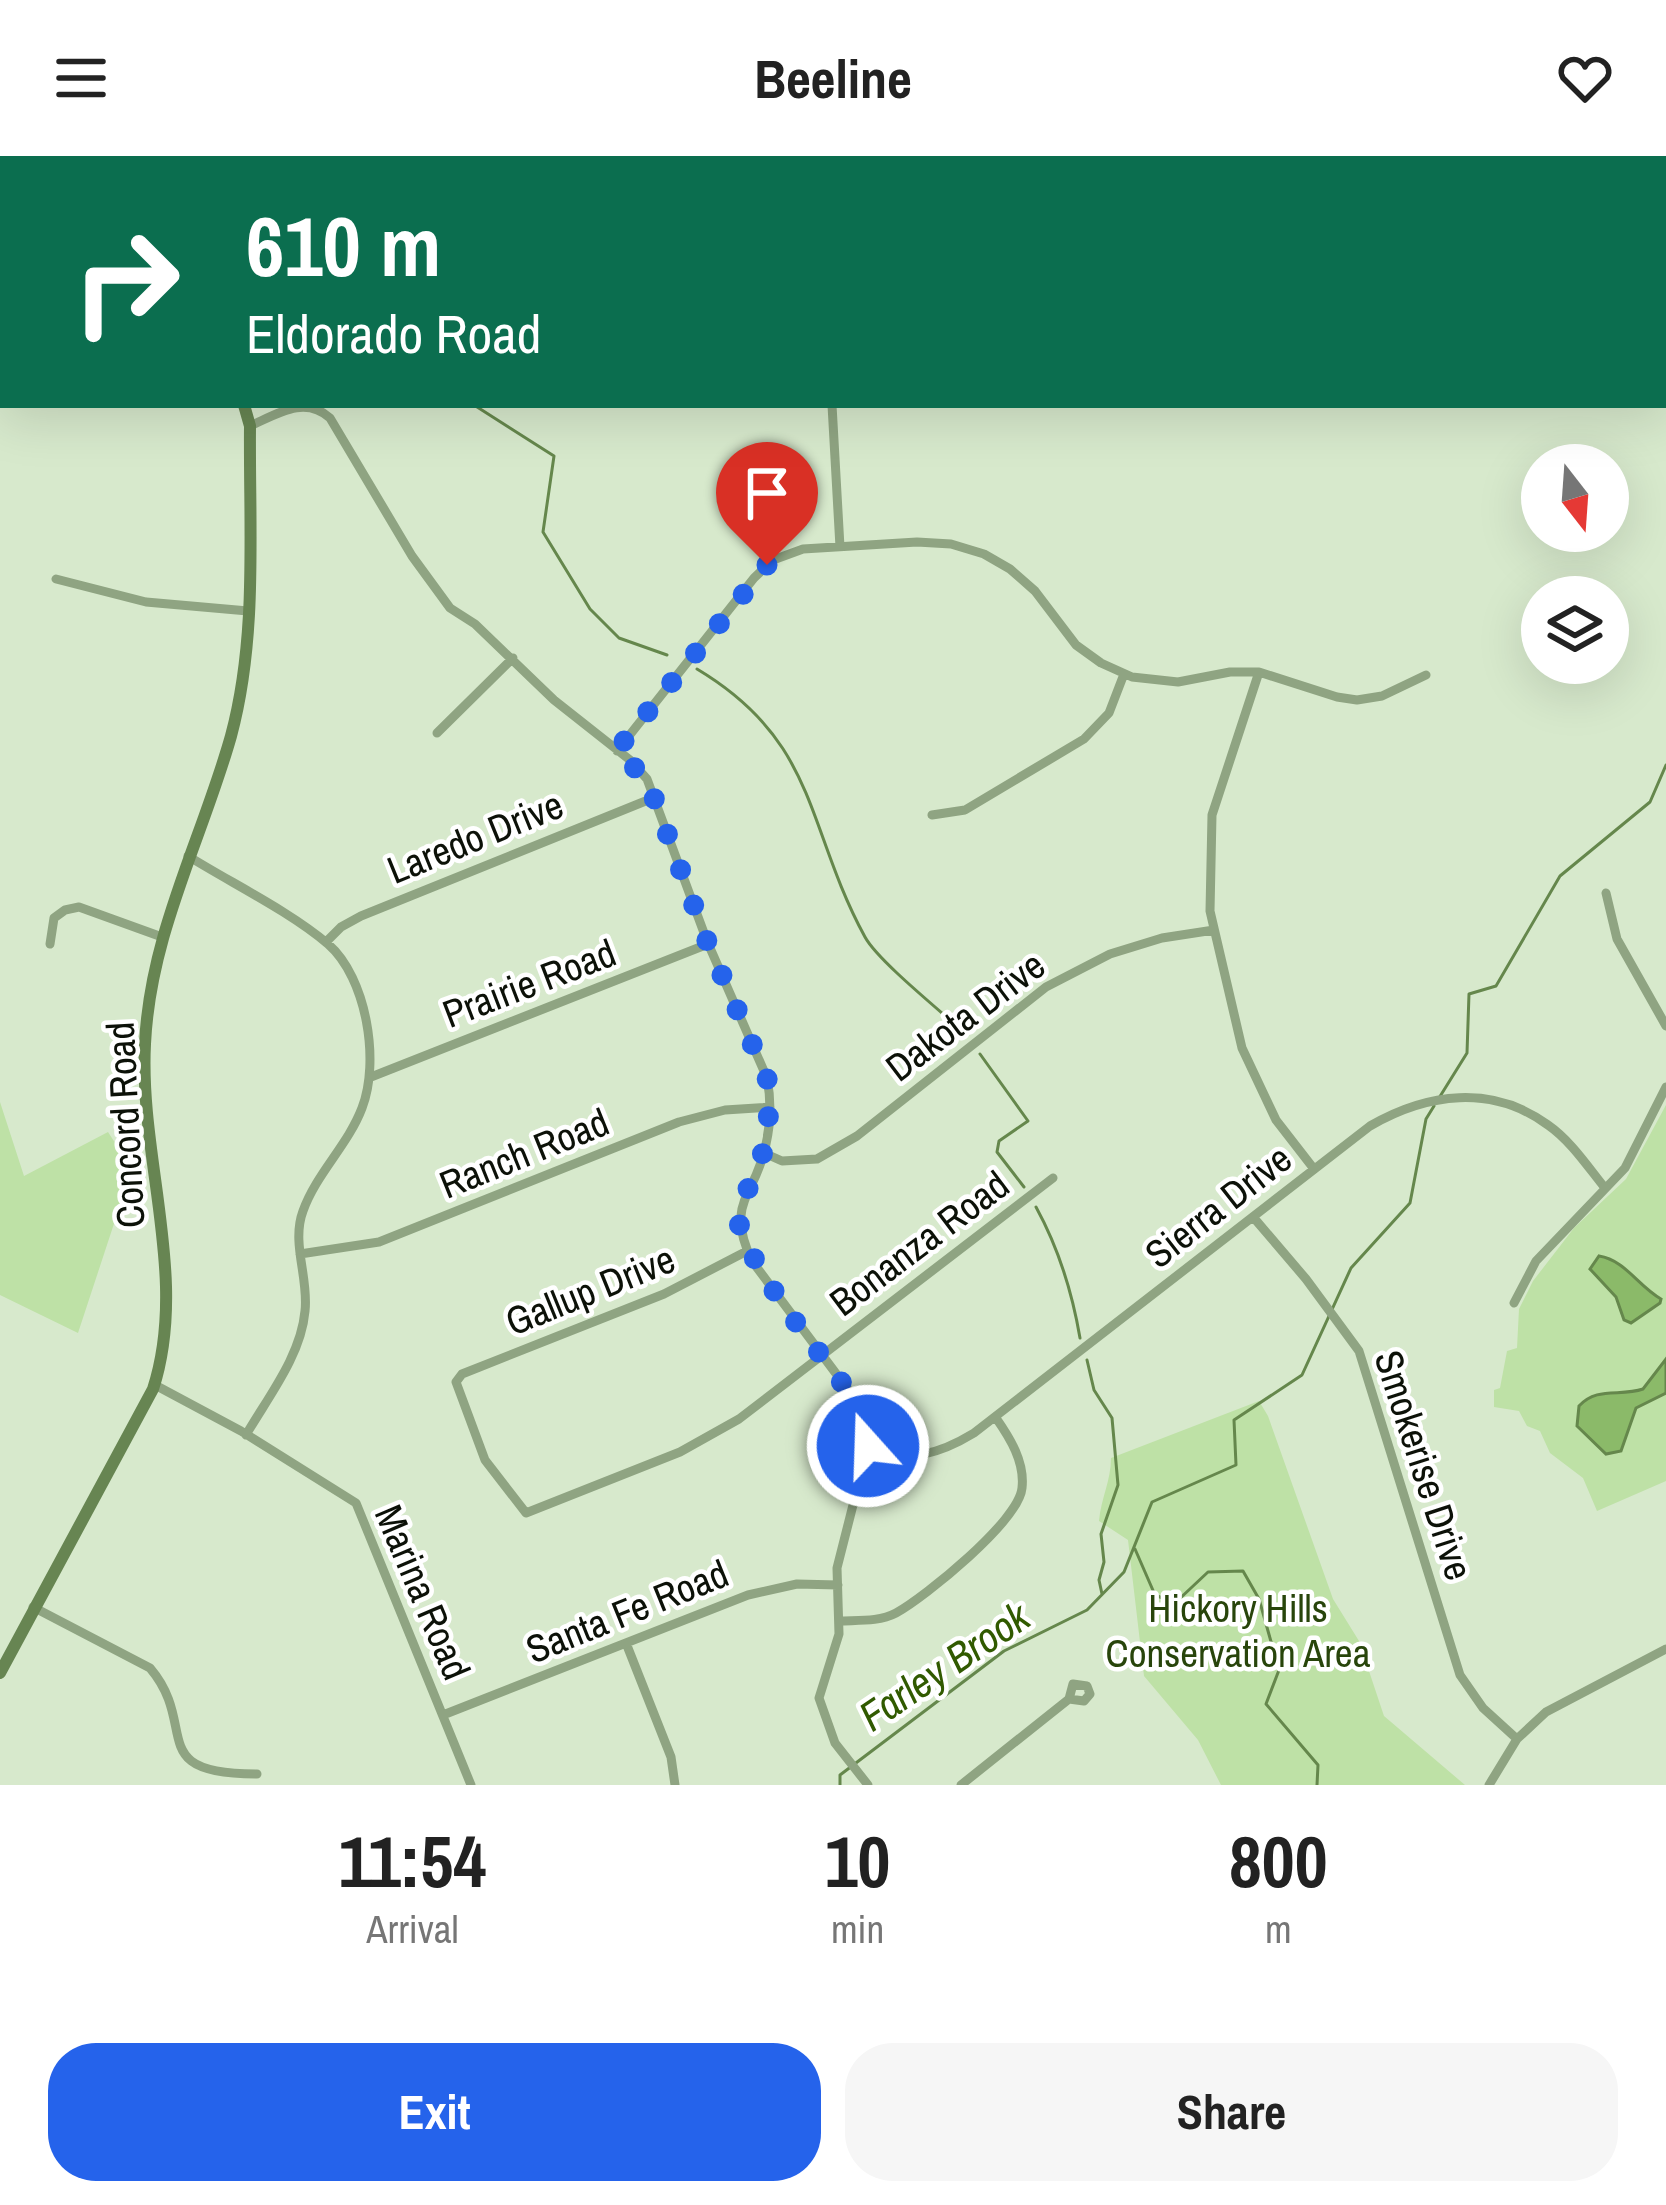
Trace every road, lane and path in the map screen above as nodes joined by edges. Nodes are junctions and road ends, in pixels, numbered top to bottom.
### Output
1 (245, 408) edge
2 (295, 408) edge
3 (316, 408) edge
4 (832, 408) edge
5 (250, 426) junction
6 (840, 547) junction
7 (56, 579) dead end
8 (248, 611) junction
9 (513, 658) junction
10 (1258, 672) junction
11 (1124, 674) junction
12 (1426, 675) dead end
13 (437, 733) dead end
14 (616, 751) junction
15 (653, 798) junction
16 (932, 815) dead end
17 (188, 856) junction
18 (1606, 893) dead end
19 (1214, 930) junction
20 (162, 937) junction
21 (326, 942) junction
22 (50, 944) dead end
23 (709, 944) junction
24 (1666, 1026) edge
25 (371, 1077) junction
26 (1666, 1087) edge
27 (770, 1107) junction
28 (764, 1154) junction
29 (1314, 1168) junction
30 (1053, 1178) dead end
31 (1605, 1188) junction
32 (1254, 1218) junction
33 (747, 1251) junction
34 (300, 1254) junction
35 (1514, 1304) dead end
36 (820, 1356) junction
37 (456, 1382) joint
38 (155, 1385) junction
39 (997, 1418) junction
40 (246, 1435) junction
41 (867, 1453) junction
42 (838, 1585) junction
43 (33, 1607) junction
44 (839, 1621) junction
45 (626, 1643) junction
46 (1666, 1649) edge
47 (0, 1673) edge
48 (1069, 1699) dead end
49 (443, 1715) junction
50 (1517, 1739) junction
51 (257, 1774) dead end
52 (471, 1785) edge
53 (675, 1785) edge
54 (868, 1785) edge
55 (961, 1785) edge
56 (1489, 1785) edge

1 - 5 main road, Concord Road
2 - 5 street
3 - 9 street
4 - 6 street
5 - 8 main road, Concord Road
6 - 11 street
6 - 14 street
7 - 8 street
8 - 17 main road, Concord Road
9 - 13 street
9 - 14 street
10 - 11 street
10 - 12 street
10 - 19 street
11 - 16 street
14 - 15 street
15 - 21 street, Laredo Drive
15 - 23 street
17 - 20 main road, Concord Road
17 - 21 street
18 - 24 street
19 - 28 street, Dakota Drive
19 - 29 street
20 - 22 street
20 - 38 main road, Concord Road
21 - 25 street
23 - 25 street, Prairie Road
23 - 27 street
25 - 34 street
26 - 31 street
27 - 28 street
27 - 34 street, Ranch Road
28 - 33 street
29 - 31 street, Sierra Drive
29 - 32 street, Sierra Drive
30 - 36 street, Bonanza Road
31 - 35 street
32 - 39 street, Sierra Drive
32 - 50 street, Smokerise Drive
33 - 36 street
33 - 37 street, Gallup Drive
34 - 40 street
36 - 37 street, Bonanza Road
36 - 41 street
38 - 40 street, Marina Road
38 - 43 main road, Concord Road
39 - 41 street, Sierra Drive
39 - 44 street
40 - 49 street, Marina Road
41 - 42 street
42 - 44 street
42 - 45 street, Santa Fe Road
43 - 47 main road, Concord Road
43 - 51 street
44 - 54 street
45 - 49 street, Santa Fe Road
45 - 53 street
46 - 50 street
48 - 55 street
49 - 52 street, Marina Road
50 - 56 street

